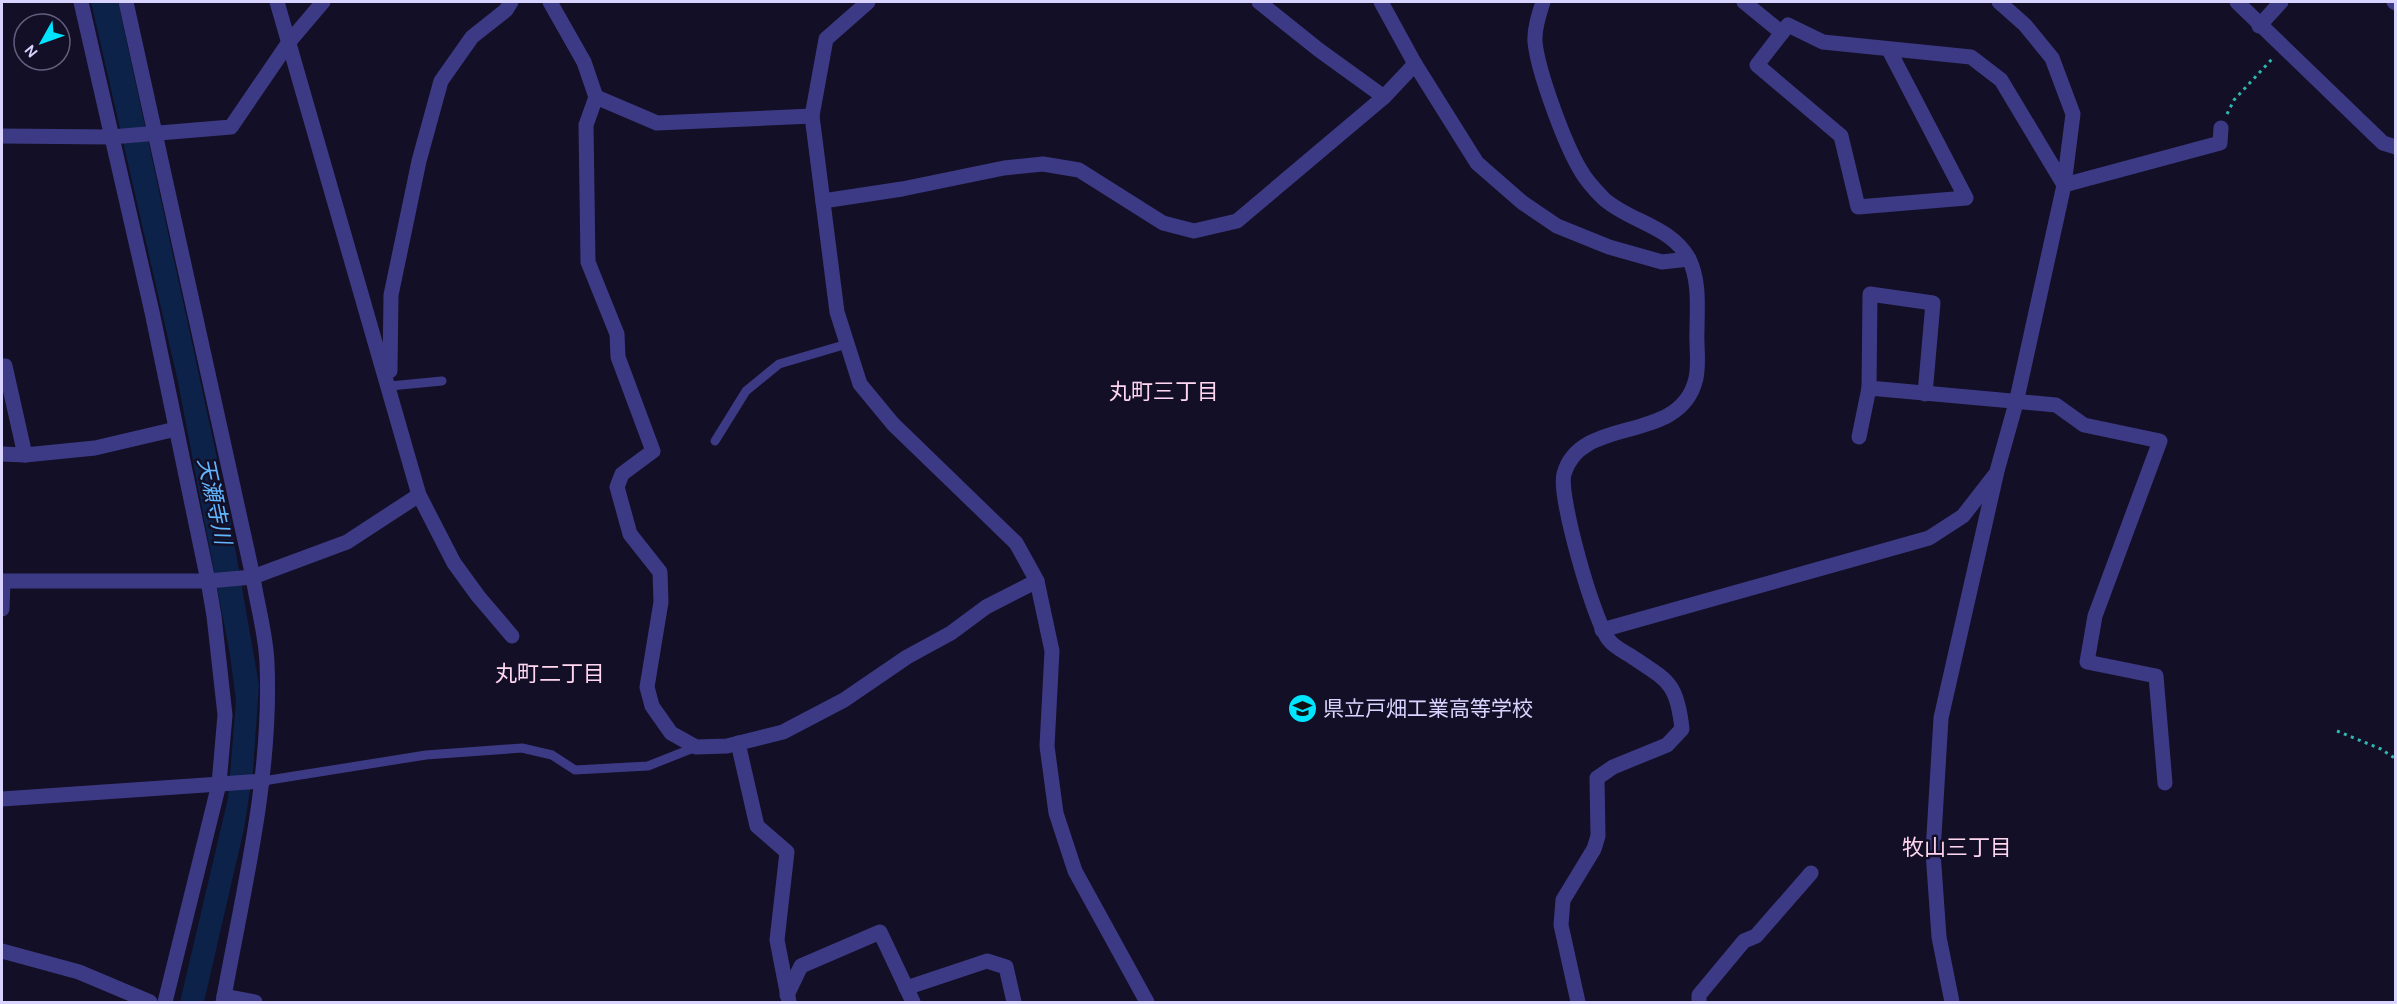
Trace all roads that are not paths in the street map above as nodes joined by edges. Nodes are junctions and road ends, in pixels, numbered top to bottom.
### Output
1 (81, 2) edge
2 (126, 2) edge
3 (277, 2) edge
4 (323, 2) edge
5 (511, 2) edge
6 (550, 2) edge
7 (868, 2) edge
8 (1259, 2) edge
9 (1382, 2) edge
10 (1543, 2) edge
11 (1744, 2) edge
12 (1999, 2) edge
13 (2237, 2) edge
14 (2281, 2) edge
15 (2259, 26) junction
16 (1782, 33) junction
17 (289, 42) junction
18 (1890, 50) junction
19 (1415, 64) junction
20 (1384, 96) junction
21 (596, 97) junction
22 (812, 116) junction
23 (2221, 128) road end
24 (156, 134) junction
25 (2, 136) edge
26 (111, 137) junction
27 (2396, 147) edge
28 (2064, 185) junction
29 (823, 201) junction
30 (1689, 260) junction
31 (847, 344) junction
32 (2, 366) edge
33 (442, 381) dead end
34 (390, 386) junction
35 (1869, 388) junction
36 (1925, 394) junction
37 (2016, 403) junction
38 (177, 429) junction
39 (1859, 437) dead end
40 (716, 441) dead end
41 (2, 454) edge
42 (25, 455) junction
43 (1997, 471) junction
44 (419, 495) junction
45 (253, 577) junction
46 (2, 581) edge
47 (208, 581) junction
48 (1037, 581) junction
49 (2, 609) edge
50 (1602, 630) junction
51 (512, 636) dead end
52 (738, 743) junction
53 (696, 747) junction
54 (262, 781) junction
55 (2164, 783) dead end
56 (219, 784) junction
57 (2, 799) edge
58 (1810, 873) dead end
59 (2, 951) edge
60 (906, 988) junction
61 (223, 999) edge
62 (788, 999) edge
63 (150, 1002) edge
64 (165, 1002) edge
65 (255, 1002) edge
66 (913, 1002) edge
67 (1014, 1002) edge
68 (1147, 1002) edge
69 (1578, 1002) edge
70 (1698, 1002) edge
71 (1952, 1002) edge

1 - 26 street
2 - 24 street
3 - 17 street
4 - 17 street
5 - 34 street
6 - 21 street
7 - 22 street
8 - 20 street
9 - 19 street
10 - 30 street
11 - 16 street
12 - 28 street
13 - 15 street
14 - 15 street
15 - 27 street
16 - 18 street
16 - 18 street
17 - 24 street
17 - 34 street
18 - 28 street
19 - 20 street
19 - 30 street
20 - 29 street
21 - 22 street
21 - 53 street
22 - 29 street
23 - 28 street
24 - 26 street
24 - 45 street
25 - 26 street
26 - 38 street
28 - 37 street
29 - 31 street
30 - 50 street
31 - 40 lane
31 - 48 street
32 - 42 street
33 - 34 lane
34 - 44 street
35 - 36 street
35 - 36 street
35 - 39 street
36 - 37 street
37 - 43 street
37 - 55 street
38 - 42 street
38 - 47 street
41 - 42 street
43 - 50 street
43 - 71 street
44 - 45 street
44 - 51 street
45 - 47 street
45 - 54 street
46 - 47 street
46 - 49 street
47 - 56 street
48 - 52 street
48 - 68 street
50 - 69 street
52 - 53 street
52 - 62 street
53 - 54 lane
54 - 56 street
54 - 61 street
56 - 57 street
56 - 64 street
58 - 70 street
59 - 63 street
60 - 62 street
60 - 66 street
60 - 67 street
61 - 65 street

